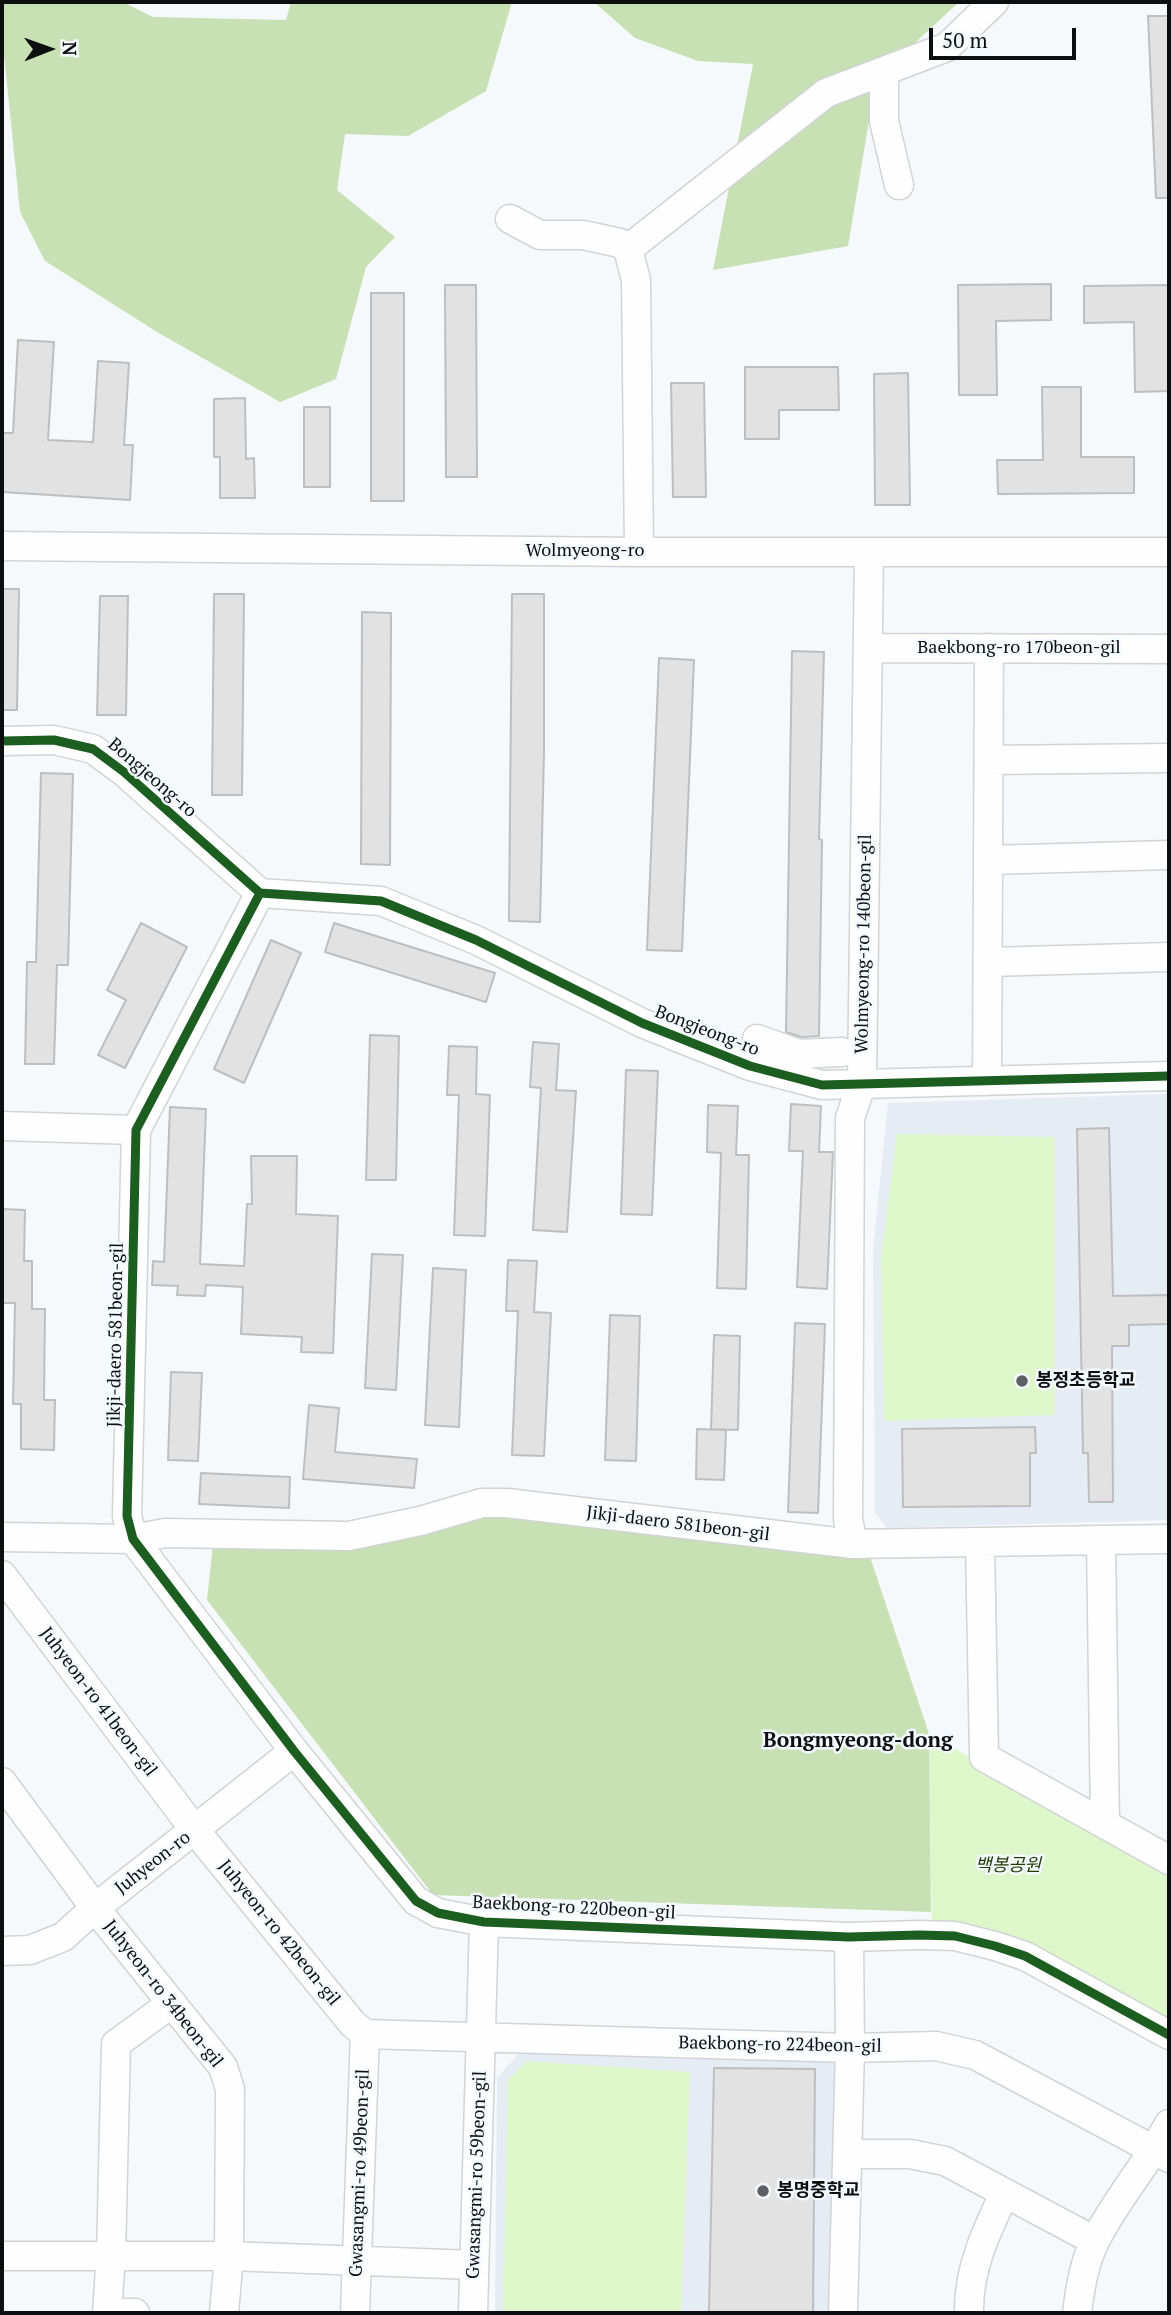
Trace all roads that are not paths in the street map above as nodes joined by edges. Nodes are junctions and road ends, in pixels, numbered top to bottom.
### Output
1 (994, 2) edge
2 (884, 71) junction
3 (899, 185) dead end
4 (510, 219) dead end
5 (628, 249) junction
6 (2, 546) edge
7 (639, 552) junction
8 (869, 552) junction
9 (1169, 552) edge
10 (868, 648) junction
11 (989, 648) junction
12 (1169, 649) edge
13 (2, 741) edge
14 (1169, 758) edge
15 (989, 760) junction
16 (1169, 855) edge
17 (988, 860) junction
18 (260, 893) junction
19 (1169, 957) edge
20 (988, 962) junction
21 (757, 1039) dead end
22 (842, 1052) dead end
23 (1169, 1076) edge
24 (987, 1080) junction
25 (862, 1083) junction
26 (2, 1126) edge
27 (136, 1130) junction
28 (2, 1537) edge
29 (133, 1539) junction
30 (1169, 1539) edge
31 (1101, 1541) junction
32 (980, 1542) junction
33 (853, 1544) junction
34 (2, 1575) edge
35 (294, 1751) junction
36 (2, 1782) edge
37 (1105, 1824) junction
38 (194, 1829) junction
39 (1169, 1860) edge
40 (96, 1908) junction
41 (484, 1922) junction
42 (849, 1937) junction
43 (2, 1951) edge
44 (172, 2003) junction
45 (365, 2034) junction
46 (1169, 2035) edge
47 (481, 2037) junction
48 (850, 2048) junction
49 (1169, 2124) edge
50 (848, 2154) junction
51 (1162, 2154) edge
52 (1004, 2194) junction
53 (1095, 2241) junction
54 (111, 2255) junction
55 (2, 2256) edge
56 (229, 2256) junction
57 (357, 2261) junction
58 (474, 2264) junction
59 (107, 2313) edge
60 (135, 2313) edge
61 (224, 2313) edge
62 (355, 2313) edge
63 (473, 2313) edge
64 (843, 2313) edge
65 (969, 2313) edge
66 (1077, 2313) edge

1 - 2 street
2 - 3 street
2 - 5 street
4 - 5 street
5 - 7 street
6 - 7 street, Wolmyeong-ro
7 - 8 street, Wolmyeong-ro
8 - 9 street, Wolmyeong-ro
8 - 10 street, Wolmyeong-ro 140beon-gil
10 - 11 street, Baekbong-ro 170beon-gil
10 - 25 street, Wolmyeong-ro 140beon-gil
11 - 12 street, Baekbong-ro 170beon-gil
11 - 15 street
13 - 18 street, Bongjeong-ro
14 - 15 street
15 - 17 street
16 - 17 street
17 - 20 street
18 - 25 street, Bongjeong-ro
18 - 27 street
19 - 20 street
20 - 24 street
21 - 22 street
23 - 24 street, Bongjeong-ro
24 - 25 street, Bongjeong-ro
25 - 33 street, Wolmyeong-ro 140beon-gil
26 - 27 street
27 - 29 street, Jikji-daero 581beon-gil
28 - 29 street, Jikji-daero 581beon-gil
29 - 33 street, Jikji-daero 581beon-gil
29 - 35 street, Baekbong-ro 220beon-gil
30 - 31 street, Jikji-daero 581beon-gil
31 - 32 street, Jikji-daero 581beon-gil
31 - 37 street
32 - 33 street, Jikji-daero 581beon-gil
32 - 37 street
34 - 38 street, Juhyeon-ro 41beon-gil
35 - 38 street, Juhyeon-ro
35 - 41 street, Baekbong-ro 220beon-gil
36 - 40 street, Juhyeon-ro 34beon-gil
37 - 39 street
38 - 40 street, Juhyeon-ro
38 - 45 street, Juhyeon-ro 42beon-gil
40 - 43 street, Juhyeon-ro
40 - 44 street, Juhyeon-ro 34beon-gil
41 - 42 street, Baekbong-ro 220beon-gil
41 - 47 street, Gwasangmi-ro 59beon-gil
42 - 46 street, Baekbong-ro 220beon-gil
42 - 48 street
44 - 54 street
44 - 56 street, Juhyeon-ro 34beon-gil
45 - 47 street, Baekbong-ro 224beon-gil
45 - 57 street, Gwasangmi-ro 49beon-gil
47 - 48 street, Baekbong-ro 224beon-gil
47 - 58 street, Gwasangmi-ro 59beon-gil
48 - 50 street
48 - 51 street, Baekbong-ro 224beon-gil
49 - 51 street
50 - 52 street
50 - 64 street
51 - 53 street
52 - 53 street
52 - 65 street
53 - 66 street
54 - 55 street
54 - 56 street
54 - 59 street
56 - 57 street
56 - 61 street, Juhyeon-ro 34beon-gil
57 - 58 street
57 - 62 street, Gwasangmi-ro 49beon-gil
58 - 63 street, Gwasangmi-ro 59beon-gil
59 - 60 street

